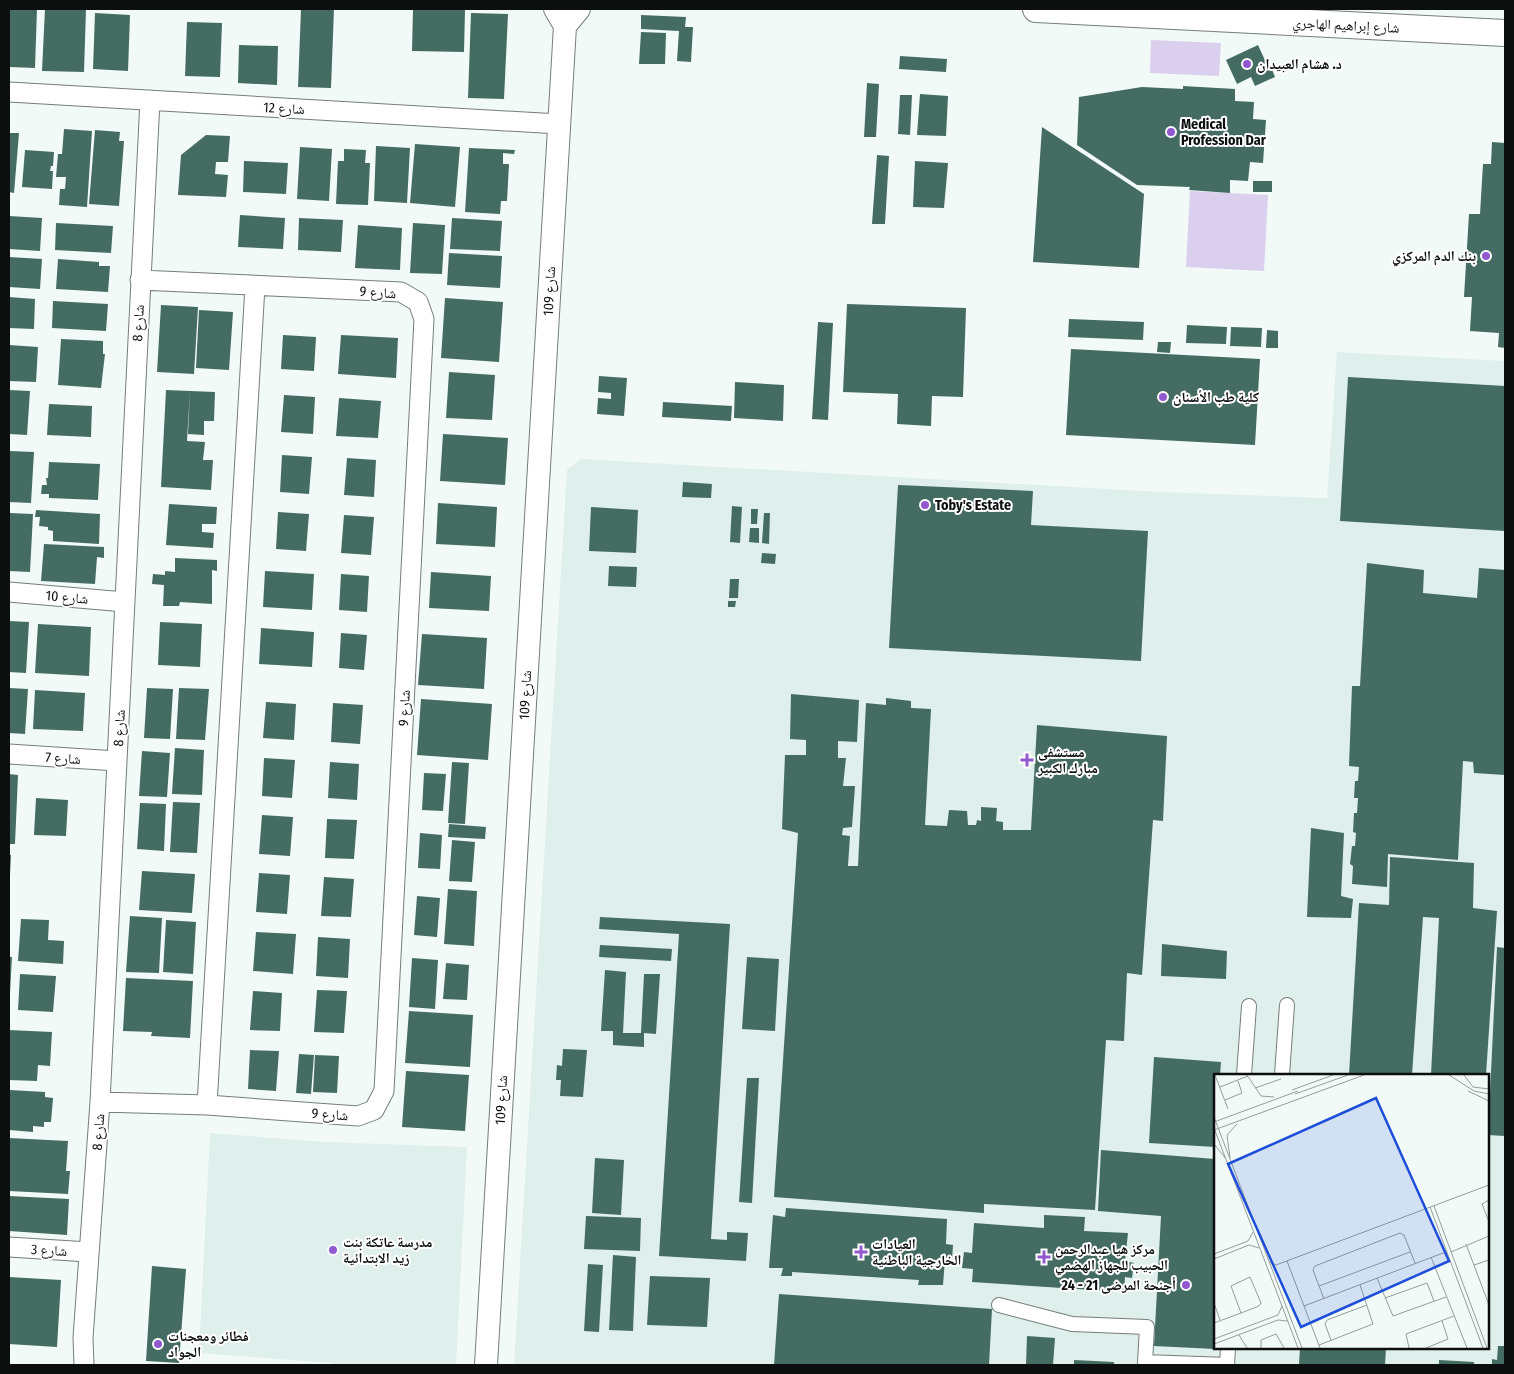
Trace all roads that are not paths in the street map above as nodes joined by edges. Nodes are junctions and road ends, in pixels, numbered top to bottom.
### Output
1 (1036, 9) edge
2 (567, 14) edge
3 (1505, 33) edge
4 (9, 92) edge
5 (150, 100) junction
6 (559, 124) junction
7 (140, 280) junction
8 (255, 286) junction
9 (9, 592) edge
10 (125, 602) junction
11 (9, 754) edge
12 (117, 762) junction
13 (1287, 1005) dead end
14 (1249, 1006) dead end
15 (1244, 1074) edge
16 (1282, 1074) edge
17 (100, 1102) junction
18 (208, 1105) junction
19 (9, 1248) edge
20 (89, 1252) junction
21 (999, 1305) dead end
22 (1228, 1349) edge
23 (81, 1362) edge
24 (1145, 1363) edge
25 (486, 1365) edge

1 - 3 main road, شارع إبراهيم الهاجري
2 - 6 street, شارع 109
4 - 5 street, شارع 12
5 - 6 street, شارع 12
5 - 7 street, شارع 8
6 - 25 street, شارع 109
7 - 8 street, شارع 9
7 - 10 street, شارع 8
8 - 18 street
8 - 18 street, شارع 9
9 - 10 street, شارع 10
10 - 12 street, شارع 8
11 - 12 street, شارع 7
12 - 17 street, شارع 8
13 - 16 street
14 - 15 street
17 - 18 street, شارع 9
17 - 20 street, شارع 8
19 - 20 street, شارع 3
20 - 23 street, شارع 8
21 - 24 street
22 - 24 street

